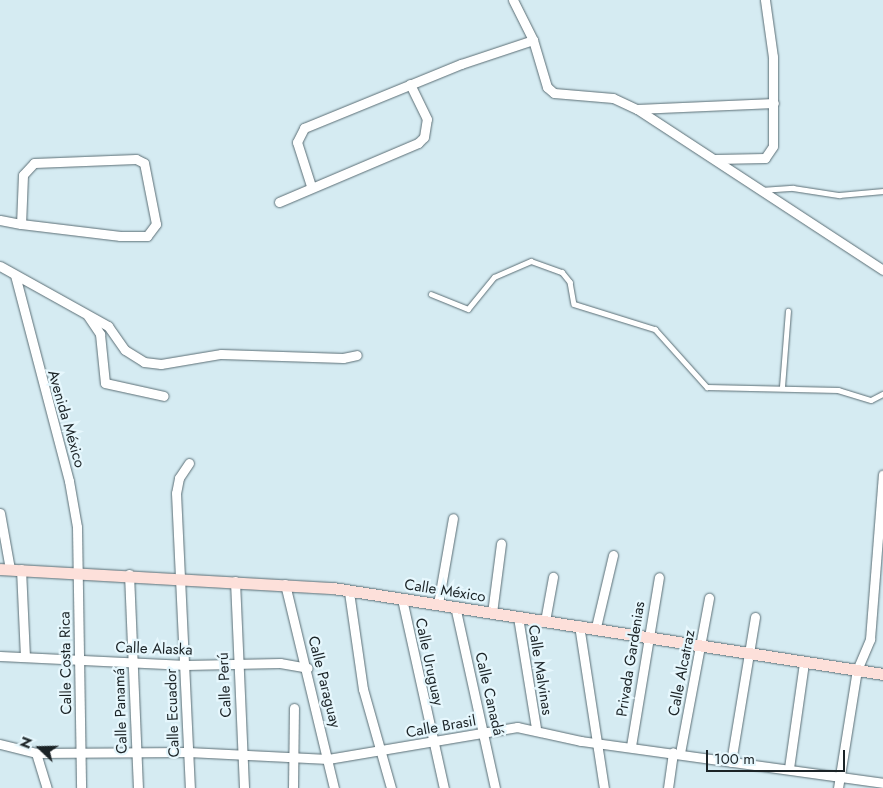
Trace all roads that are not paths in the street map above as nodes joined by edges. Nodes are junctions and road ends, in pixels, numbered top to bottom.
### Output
1 (513, 0) edge
2 (765, 0) edge
3 (533, 40) junction
4 (410, 84) junction
5 (774, 103) junction
6 (637, 109) junction
7 (714, 159) junction
8 (311, 186) junction
9 (758, 191) junction
10 (883, 191) edge
11 (279, 202) dead end
12 (0, 220) edge
13 (21, 224) junction
14 (0, 266) edge
15 (883, 270) edge
16 (15, 275) junction
17 (431, 294) dead end
18 (788, 310) dead end
19 (88, 315) junction
20 (358, 355) dead end
21 (782, 387) junction
22 (883, 394) edge
23 (164, 396) dead end
24 (190, 464) dead end
25 (883, 474) edge
26 (0, 513) edge
27 (453, 518) dead end
28 (501, 544) dead end
29 (613, 555) dead end
30 (10, 569) edge
31 (77, 572) junction
32 (129, 574) junction
33 (181, 576) junction
34 (553, 577) dead end
35 (659, 577) dead end
36 (234, 581) junction
37 (285, 584) junction
38 (349, 592) junction
39 (709, 598) dead end
40 (402, 599) junction
41 (438, 604) junction
42 (455, 606) junction
43 (492, 613) junction
44 (518, 617) junction
45 (756, 617) dead end
46 (545, 620) junction
47 (579, 625) junction
48 (596, 627) junction
49 (649, 636) junction
50 (702, 646) junction
51 (749, 654) junction
52 (0, 656) edge
53 (25, 657) junction
54 (80, 661) junction
55 (804, 662) junction
56 (134, 663) junction
57 (238, 663) junction
58 (186, 665) junction
59 (308, 668) junction
60 (856, 670) junction
61 (883, 674) edge
62 (294, 708) dead end
63 (536, 728) junction
64 (484, 734) junction
65 (431, 742) junction
66 (597, 742) junction
67 (0, 744) edge
68 (631, 746) junction
69 (136, 752) junction
70 (188, 752) junction
71 (379, 752) junction
72 (36, 753) junction
73 (81, 753) junction
74 (676, 753) junction
75 (242, 755) junction
76 (291, 756) junction
77 (328, 758) junction
78 (731, 762) junction
79 (788, 768) junction
80 (840, 776) junction
81 (883, 783) edge
82 (47, 788) edge
83 (81, 788) edge
84 (138, 788) edge
85 (190, 788) edge
86 (244, 788) edge
87 (293, 788) edge
88 (334, 788) edge
89 (391, 788) edge
90 (444, 788) edge
91 (496, 788) edge
92 (604, 788) edge
93 (668, 788) edge
94 (838, 788) edge

1 - 3 street
2 - 5 street
3 - 4 street
3 - 6 street
4 - 8 street
4 - 8 street
5 - 6 street
5 - 7 street
6 - 7 street
7 - 9 street
8 - 11 street
9 - 10 lane
9 - 15 street
12 - 13 street
13 - 13 street
14 - 16 street
16 - 19 street
16 - 31 street, Avenida México
17 - 21 lane
18 - 21 lane
19 - 20 street
19 - 23 street
21 - 22 lane
24 - 33 street, Calle Ecuador
25 - 60 street
26 - 30 street
27 - 41 street
28 - 43 street
29 - 48 street
30 - 31 street, Calle México
30 - 53 street
31 - 32 street, Calle México
31 - 54 street, Calle Costa Rica
32 - 33 street, Calle México
32 - 56 street, Calle Panamá
33 - 36 street, Calle México
33 - 58 street, Calle Ecuador
34 - 46 street
35 - 49 street, Privada Gardenias
36 - 37 street, Calle México
36 - 57 street, Calle Perú
37 - 38 street, Calle México
37 - 59 street, Calle Paraguay
38 - 40 street, Calle México
38 - 71 street
39 - 50 street, Calle Alcatraz
40 - 41 street, Calle México
40 - 65 street, Calle Uruguay
41 - 42 street, Calle México
42 - 43 street, Calle México
42 - 64 street, Calle Canadá
43 - 44 street, Calle México
44 - 46 street, Calle México
44 - 63 street, Calle Malvinas
45 - 51 street
46 - 47 street, Calle México
47 - 48 street, Calle México
47 - 66 street
48 - 49 street, Calle México
49 - 50 street, Calle México
49 - 68 street, Privada Gardenias
50 - 51 street, Calle México
50 - 74 street, Calle Alcatraz
51 - 55 street, Calle México
51 - 78 street
52 - 53 street, Calle Alaska
53 - 54 street, Calle Alaska
54 - 56 street, Calle Alaska
54 - 73 street, Calle Costa Rica
55 - 60 street, Calle México
55 - 79 street
56 - 58 street, Calle Alaska
56 - 69 street, Calle Panamá
57 - 58 street, Calle Alaska
57 - 59 street, Calle Alaska
57 - 75 street, Calle Perú
58 - 70 street, Calle Ecuador
59 - 77 street, Calle Paraguay
60 - 61 street, Calle México
60 - 80 street
62 - 76 street
63 - 64 street, Calle Brasil
63 - 66 street, Calle Brasil
64 - 65 street, Calle Brasil
64 - 91 street, Calle Canadá
65 - 71 street, Calle Brasil
65 - 90 street, Calle Uruguay
66 - 68 street, Calle Brasil
66 - 92 street
67 - 72 street, Calle Brasil
68 - 74 street, Calle Brasil
69 - 70 street, Calle Brasil
69 - 73 street, Calle Brasil
69 - 84 street, Calle Panamá
70 - 75 street, Calle Brasil
70 - 85 street, Calle Ecuador
71 - 77 street, Calle Brasil
71 - 89 street
72 - 73 street, Calle Brasil
72 - 82 street
73 - 83 street, Calle Costa Rica
74 - 78 street, Calle Brasil
74 - 93 street, Calle Alcatraz
75 - 76 street, Calle Brasil
75 - 86 street, Calle Perú
76 - 77 street, Calle Brasil
76 - 87 street
77 - 88 street, Calle Paraguay
78 - 79 street, Calle Brasil
79 - 80 street, Calle Brasil
80 - 81 street, Calle Brasil
80 - 94 street

